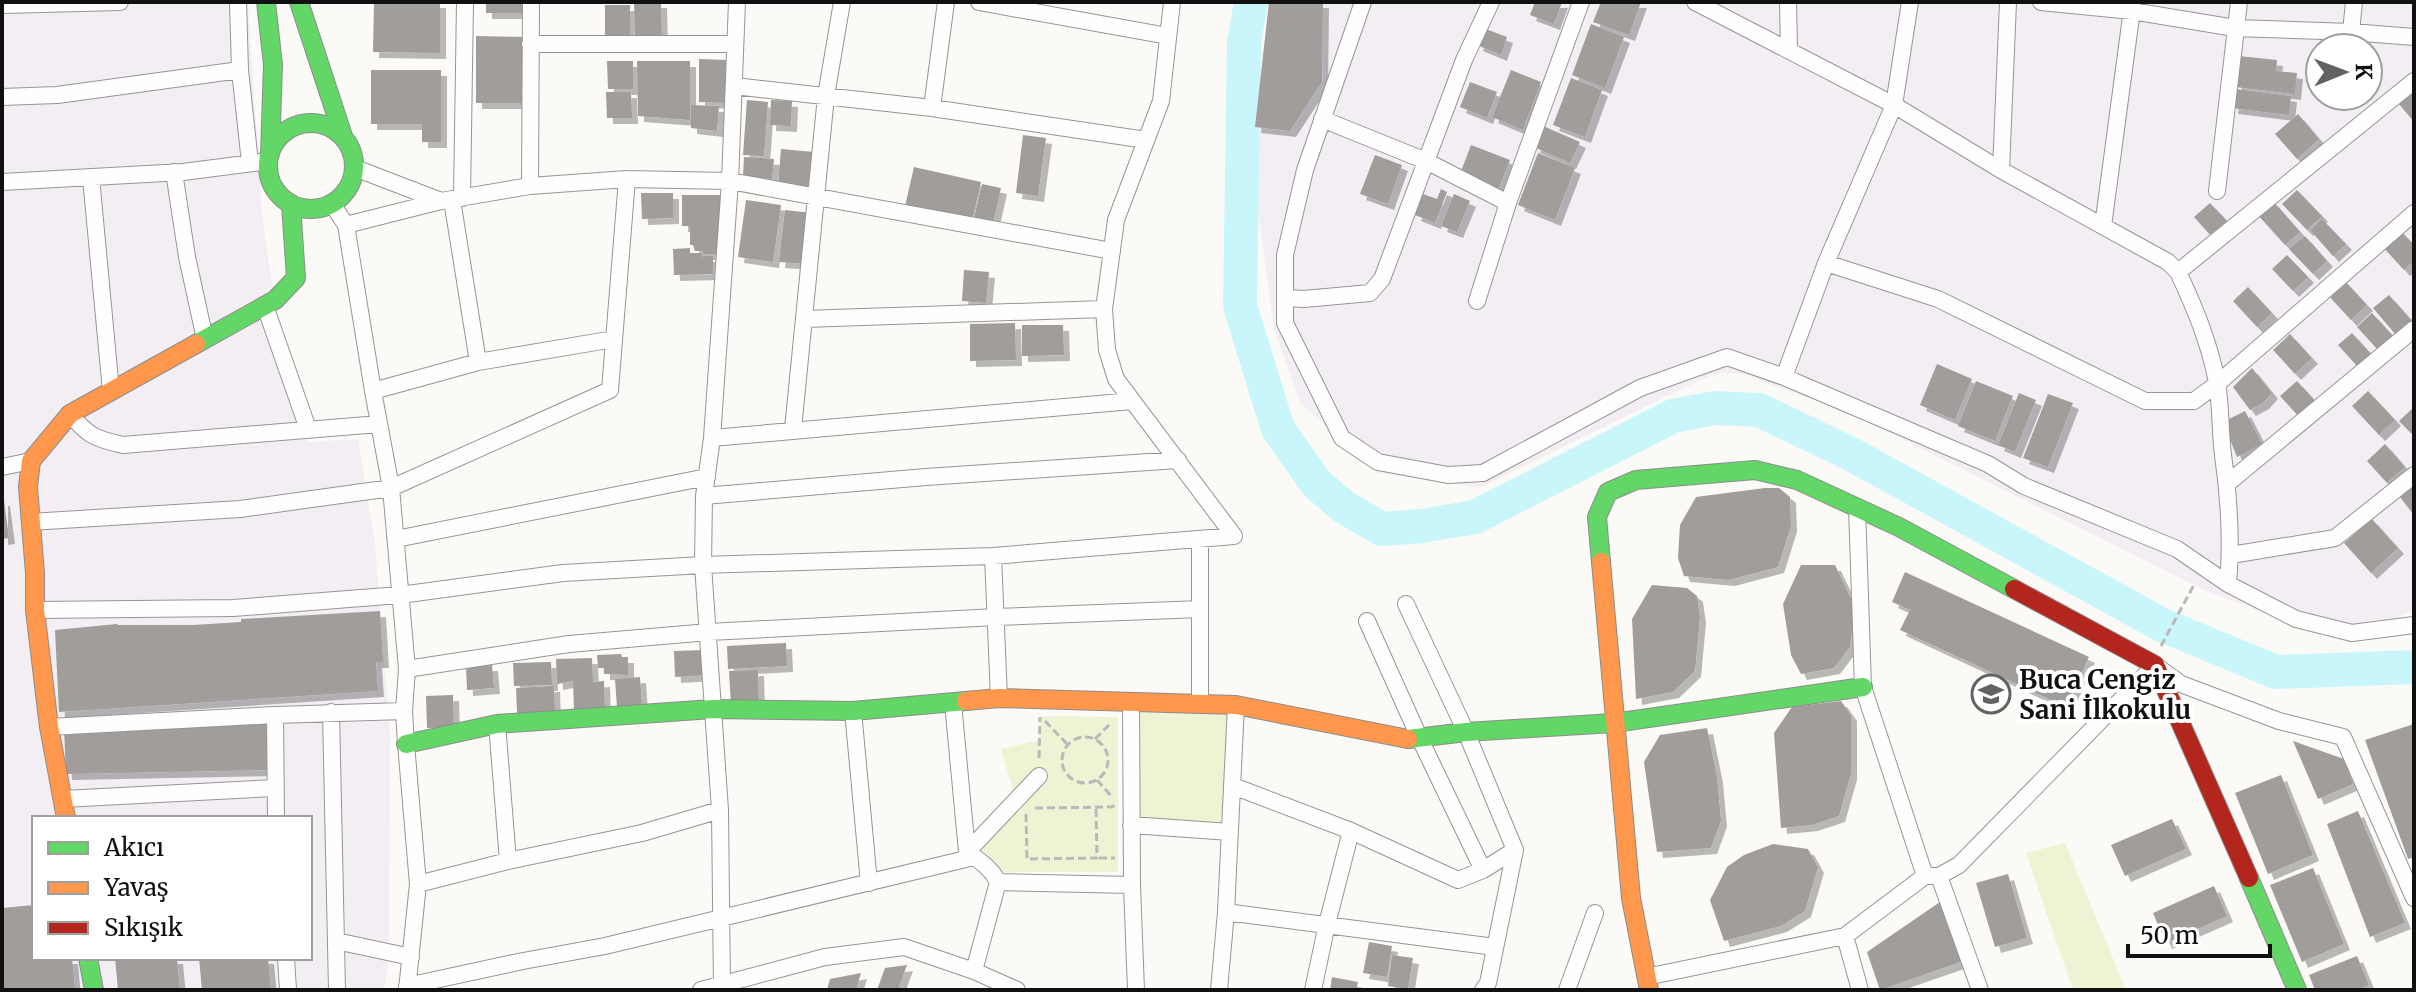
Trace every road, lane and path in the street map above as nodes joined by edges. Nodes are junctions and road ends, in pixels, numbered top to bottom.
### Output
1 (120, 2) edge
2 (238, 2) edge
3 (266, 2) edge
4 (299, 2) edge
5 (465, 2) edge
6 (531, 2) edge
7 (737, 2) edge
8 (842, 2) edge
9 (946, 2) edge
10 (979, 2) edge
11 (1172, 2) edge
12 (1363, 2) edge
13 (1491, 2) edge
14 (1581, 2) edge
15 (1695, 2) edge
16 (1788, 2) edge
17 (1910, 2) edge
18 (2008, 2) edge
19 (2041, 2) edge
20 (2239, 2) edge
21 (2354, 2) edge
22 (2, 5) edge
23 (2132, 7) edge
24 (2235, 28) junction
25 (2351, 32) joint
26 (2384, 35) edge
27 (1168, 36) junction
28 (2414, 37) edge
29 (530, 44) junction
30 (735, 44) junction
31 (1789, 49) junction
32 (240, 70) junction
33 (2414, 81) edge
34 (734, 86) junction
35 (826, 96) junction
36 (2, 97) edge
37 (1894, 105) junction
38 (932, 108) junction
39 (1322, 119) junction
40 (343, 136) junction
41 (1146, 140) junction
42 (263, 160) junction
43 (1426, 161) junction
44 (355, 168) junction
45 (2001, 170) junction
46 (174, 172) junction
47 (91, 178) junction
48 (627, 179) junction
49 (730, 181) junction
50 (2, 182) edge
51 (530, 186) junction
52 (2217, 191) dead end
53 (815, 197) junction
54 (452, 200) junction
55 (1508, 203) junction
56 (291, 204) junction
57 (332, 204) junction
58 (2414, 213) edge
59 (346, 225) junction
60 (2103, 226) junction
61 (1112, 251) junction
62 (1826, 263) junction
63 (2178, 272) junction
64 (1285, 298) junction
65 (1477, 301) dead end
66 (265, 306) junction
67 (1104, 309) junction
68 (804, 319) junction
69 (2414, 329) edge
70 (205, 339) junction
71 (614, 339) junction
72 (478, 362) junction
73 (1784, 377) junction
74 (2217, 384) junction
75 (111, 391) junction
76 (373, 391) junction
77 (1132, 401) junction
78 (70, 414) junction
79 (379, 424) junction
80 (308, 429) junction
81 (793, 429) junction
82 (712, 438) junction
83 (1178, 460) junction
84 (31, 461) junction
85 (2, 467) edge
86 (2414, 475) edge
87 (707, 477) junction
88 (2228, 483) junction
89 (391, 488) junction
90 (704, 496) junction
91 (1857, 507) junction
92 (30, 522) junction
93 (396, 539) junction
94 (1200, 539) junction
95 (2231, 555) junction
96 (993, 556) junction
97 (703, 565) junction
98 (2198, 576) dead end
99 (2228, 584) junction
100 (400, 595) junction
101 (1406, 604) dead end
102 (1200, 609) junction
103 (35, 610) junction
104 (996, 617) junction
105 (1367, 621) dead end
106 (2414, 625) edge
107 (709, 632) junction
108 (2156, 660) junction
109 (407, 669) junction
110 (1863, 687) junction
111 (999, 698) junction
112 (1131, 701) junction
113 (953, 703) junction
114 (1200, 703) junction
115 (1236, 705) junction
116 (713, 709) junction
117 (404, 711) junction
118 (853, 711) junction
119 (331, 712) junction
120 (275, 715) junction
121 (1040, 716) junction
122 (1055, 716) dead end
123 (1102, 717) dead end
124 (1118, 717) dead end
125 (1614, 723) junction
126 (497, 724) junction
127 (49, 727) junction
128 (1466, 732) junction
129 (1419, 737) junction
130 (406, 744) junction
131 (1068, 745) junction
132 (1039, 776) joint
133 (1097, 780) junction
134 (1233, 786) junction
135 (275, 788) junction
136 (1096, 807) junction
137 (64, 809) edge
138 (720, 810) junction
139 (276, 816) edge
140 (1131, 825) junction
141 (1351, 831) junction
142 (1230, 832) junction
143 (1515, 850) junction
144 (970, 854) junction
145 (508, 861) junction
146 (1483, 870) junction
147 (1932, 876) junction
148 (998, 882) junction
149 (869, 883) junction
150 (418, 884) junction
151 (1132, 885) junction
152 (2413, 892) edge
153 (1226, 912) junction
154 (1595, 913) dead end
155 (722, 918) junction
156 (1327, 924) junction
157 (1845, 936) junction
158 (336, 941) junction
159 (1495, 947) junction
160 (411, 957) junction
161 (88, 960) edge
162 (286, 960) edge
163 (974, 971) junction
164 (1648, 984) edge
165 (722, 987) edge
166 (407, 988) edge
167 (94, 990) edge
168 (288, 990) edge
169 (337, 990) edge
170 (701, 990) edge
171 (1017, 990) edge
172 (1136, 990) edge
173 (1219, 990) edge
174 (1313, 990) edge
175 (1483, 990) edge
176 (1567, 990) edge
177 (1860, 990) edge
178 (1980, 990) edge
179 (2297, 990) edge

1 - 22 street
2 - 32 street
3 - 42 street
4 - 40 street
5 - 54 street
6 - 29 street
7 - 30 street
8 - 35 street
9 - 38 street
10 - 27 street
11 - 27 street
12 - 39 street
13 - 43 street
14 - 55 street
15 - 31 street
16 - 31 street
17 - 37 street
18 - 45 street
19 - 23 street
20 - 24 street
21 - 25 street
23 - 24 street
23 - 60 street
24 - 25 street
24 - 52 street
26 - 28 street
27 - 41 street
29 - 30 street
29 - 51 street
30 - 34 street
31 - 37 street
32 - 36 street
32 - 42 street
33 - 63 street
34 - 35 street
34 - 49 street
35 - 38 street
35 - 53 street
37 - 45 street
37 - 62 street
38 - 41 street
39 - 43 street
39 - 64 street
40 - 42 street
40 - 44 street
41 - 61 street
42 - 46 street
42 - 56 street
43 - 55 street
43 - 64 street
44 - 54 street
44 - 57 street
45 - 60 street
46 - 47 street
46 - 70 street
47 - 50 street
47 - 75 street
48 - 49 street
48 - 51 street
48 - 71 street
49 - 53 street
49 - 82 street
51 - 54 street
53 - 61 street
53 - 68 street
54 - 59 street
54 - 72 street
55 - 65 street
56 - 57 street
56 - 66 street
57 - 59 street
58 - 74 street
59 - 76 street
60 - 63 street
61 - 67 street
62 - 73 street
62 - 74 street
63 - 74 street
64 - 73 street
66 - 70 street
66 - 80 street
67 - 68 street
67 - 77 street
68 - 81 street
69 - 88 street
70 - 75 street
71 - 72 street
71 - 89 street
72 - 76 street
73 - 99 street
74 - 88 street
75 - 78 street
76 - 79 street
77 - 81 street
77 - 83 street
78 - 80 street
78 - 84 street
79 - 80 street
79 - 89 street
81 - 82 street
82 - 87 street
83 - 90 street
83 - 94 street
84 - 85 street
84 - 92 street
86 - 95 street
87 - 90 street
87 - 93 street
88 - 95 street
89 - 92 street
89 - 93 street
90 - 97 street
91 - 108 street
91 - 110 street
91 - 125 street
92 - 103 street
93 - 100 street
94 - 96 street
94 - 102 street
95 - 99 street
96 - 97 street
96 - 104 street
97 - 100 street
97 - 107 street
98 - 108 path
99 - 106 street
100 - 103 street
100 - 109 street
101 - 128 street
102 - 104 street
102 - 114 street
103 - 127 street
104 - 107 street
104 - 111 street
105 - 129 street
107 - 109 street
107 - 116 street
108 - 147 street
108 - 152 street
108 - 179 street
109 - 117 street
110 - 125 street
110 - 147 street
111 - 112 street
111 - 113 street
112 - 114 street
112 - 140 street
113 - 118 street
113 - 144 street
114 - 115 street
115 - 129 street
115 - 134 street
116 - 118 street
116 - 126 street
116 - 138 street
117 - 119 street
117 - 130 street
118 - 149 street
119 - 120 street
119 - 158 street
120 - 127 street
120 - 135 street
121 - 122 path
121 - 131 path
121 - 132 path
123 - 124 path
125 - 128 street
125 - 164 street
126 - 130 street
126 - 145 street
127 - 137 street
128 - 129 street
128 - 143 street
129 - 146 street
130 - 150 street
131 - 133 path
131 - 133 path
132 - 144 street
133 - 136 path
134 - 141 street
134 - 142 street
135 - 137 street
135 - 139 street
136 - 136 path
138 - 145 street
138 - 155 street
140 - 142 street
140 - 151 street
141 - 146 street
141 - 156 street
142 - 153 street
143 - 146 street
143 - 159 street
144 - 148 street
144 - 149 street
145 - 150 street
147 - 157 street
147 - 178 street
148 - 151 street
148 - 163 street
149 - 155 street
150 - 160 street
151 - 172 street
153 - 156 street
153 - 173 street
154 - 176 street
155 - 165 street
155 - 166 street
156 - 159 street
156 - 174 street
157 - 164 street
157 - 177 street
158 - 160 street
158 - 169 street
159 - 175 street
160 - 166 street
161 - 167 street
162 - 168 street
163 - 165 street
163 - 171 street
165 - 170 street

